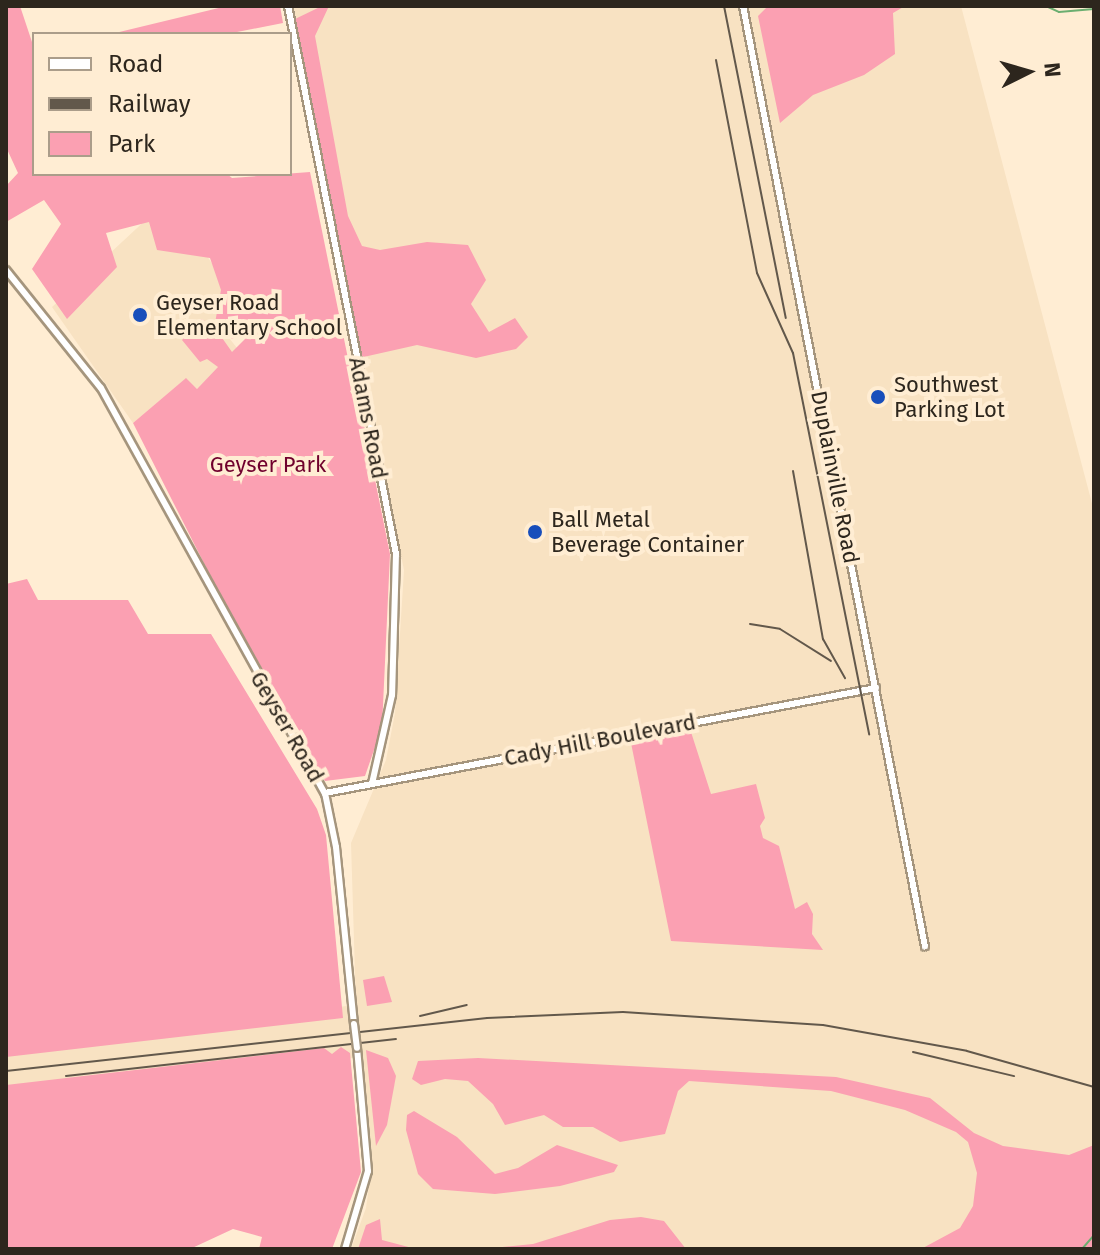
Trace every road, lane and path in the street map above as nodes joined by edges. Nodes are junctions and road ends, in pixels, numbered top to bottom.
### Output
1 (288, 6) edge
2 (743, 6) edge
3 (6, 270) edge
4 (876, 688) junction
5 (372, 784) junction
6 (325, 793) junction
7 (925, 947) dead end
8 (345, 1249) edge

1 - 5 street, Adams Road
2 - 4 street, Duplainville Road
3 - 6 street, Geyser Road
4 - 5 street, Cady Hill Boulevard
4 - 7 street, Duplainville Road
5 - 6 street, Cady Hill Boulevard
6 - 8 street, Geyser Road, bridge

